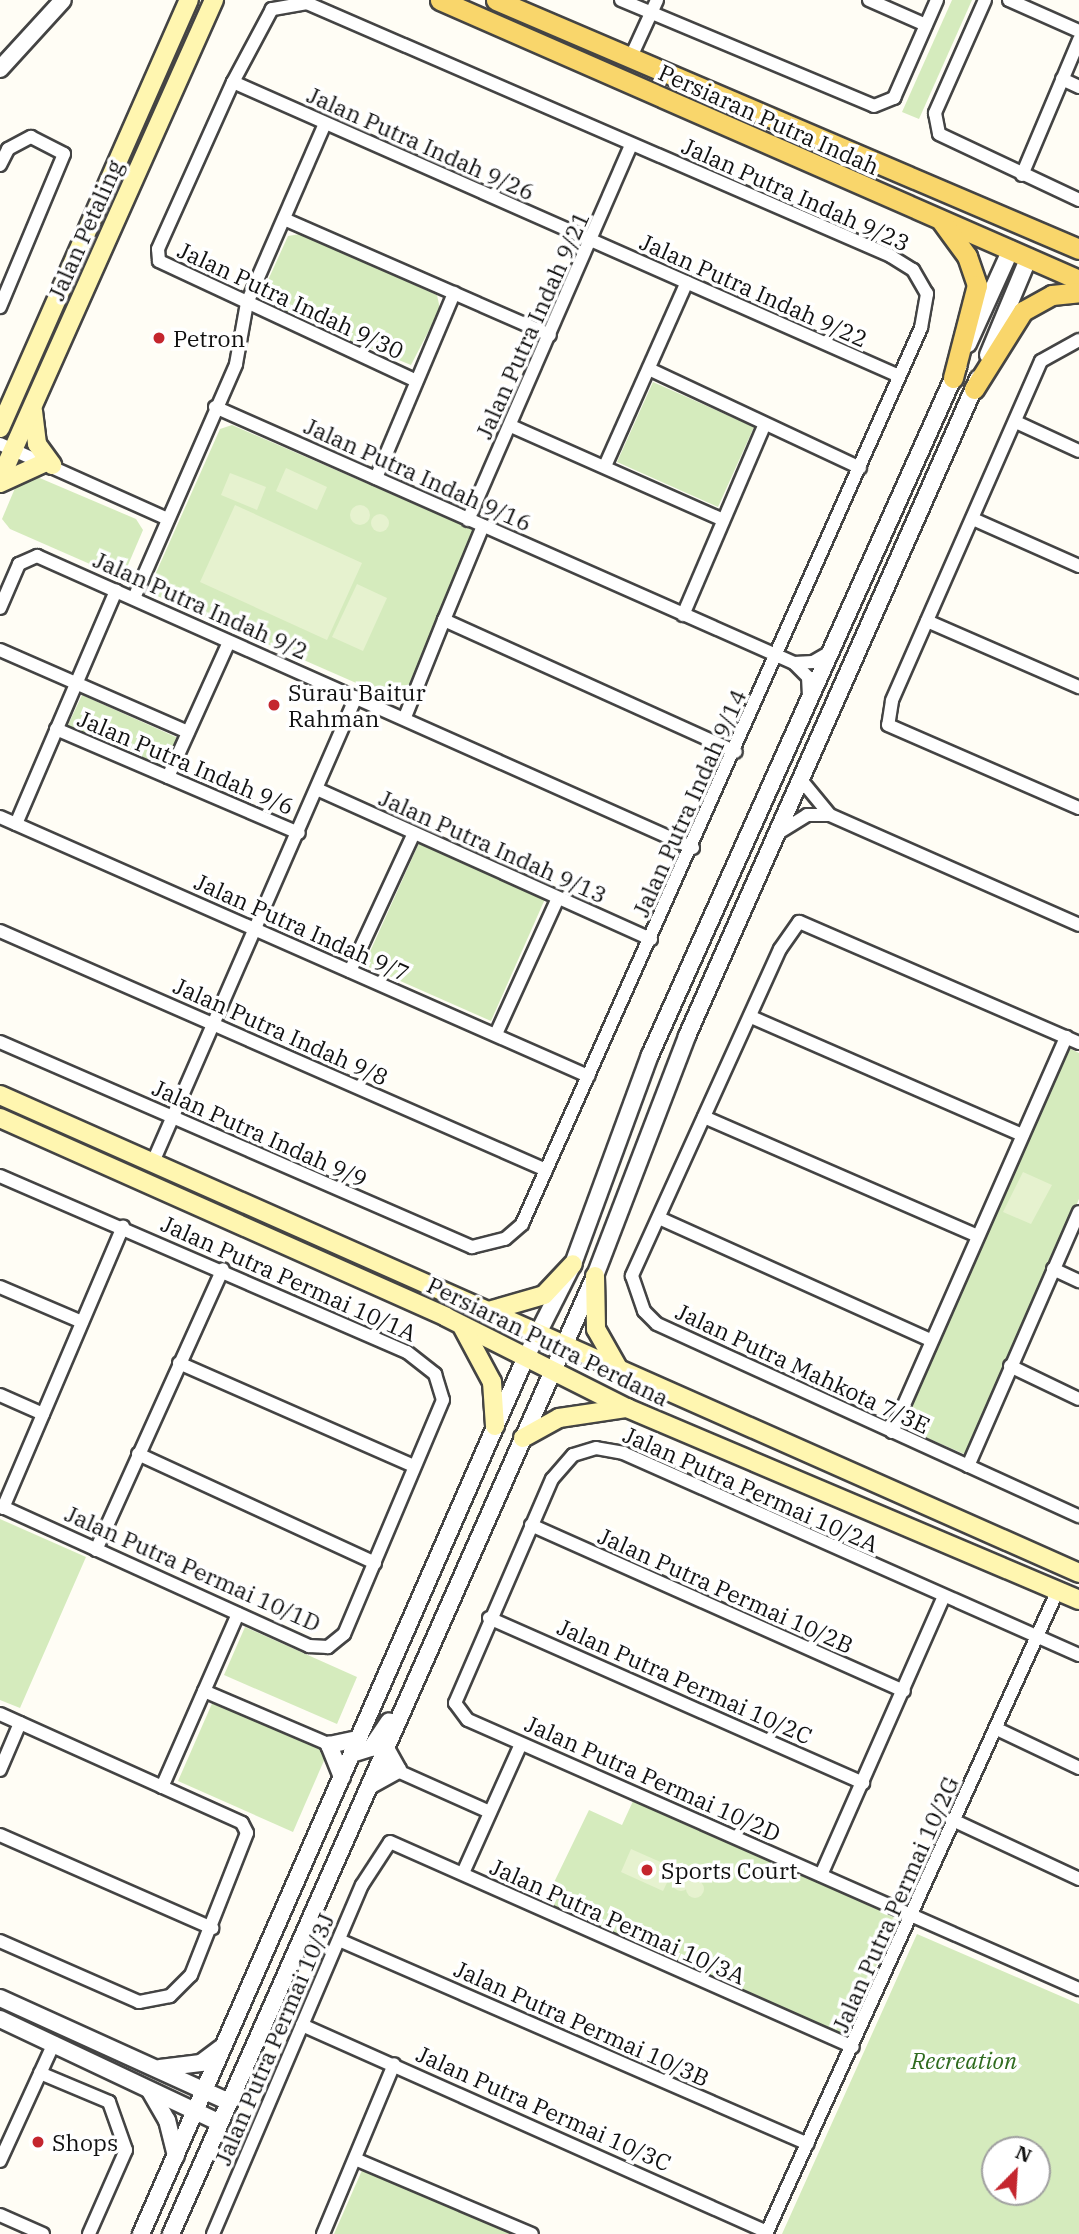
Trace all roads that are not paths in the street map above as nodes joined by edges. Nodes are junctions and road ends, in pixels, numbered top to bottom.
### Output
1 (63, 0) edge
2 (189, 0) edge
3 (214, 0) edge
4 (440, 0) edge
5 (496, 0) edge
6 (621, 0) edge
7 (656, 0) edge
8 (869, 0) edge
9 (937, 0) edge
10 (985, 0) edge
11 (1009, 0) edge
12 (651, 13) junction
13 (926, 25) junction
14 (1079, 31) edge
15 (1079, 40) edge
16 (630, 59) junction
17 (0, 69) edge
18 (1062, 79) junction
19 (233, 82) junction
20 (1079, 87) edge
21 (730, 101) junction
22 (713, 122) junction
23 (325, 124) junction
24 (631, 146) junction
25 (841, 147) junction
26 (0, 165) edge
27 (828, 172) junction
28 (1022, 175) junction
29 (935, 186) junction
30 (1079, 200) edge
31 (284, 219) junction
32 (940, 219) junction
33 (593, 242) junction
34 (158, 249) joint
35 (1079, 249) edge
36 (1021, 250) junction
37 (1079, 257) edge
38 (1079, 280) edge
39 (687, 282) junction
40 (1079, 292) edge
41 (454, 293) junction
42 (247, 303) junction
43 (0, 307) edge
44 (550, 335) junction
45 (1079, 340) edge
46 (649, 369) junction
47 (899, 376) junction
48 (953, 378) junction
49 (416, 381) junction
50 (974, 389) junction
51 (33, 404) junction
52 (215, 407) junction
53 (1016, 422) junction
54 (511, 426) junction
55 (764, 426) junction
56 (0, 428) edge
57 (7, 446) edge
58 (1079, 451) edge
59 (49, 464) junction
60 (606, 466) junction
61 (860, 468) junction
62 (376, 478) junction
63 (0, 481) edge
64 (168, 519) junction
65 (972, 519) junction
66 (468, 520) junction
67 (723, 520) junction
68 (484, 526) junction
69 (905, 547) junction
70 (872, 562) junction
71 (1079, 566) edge
72 (116, 591) junction
73 (134, 598) junction
74 (0, 608) edge
75 (683, 615) junction
76 (444, 620) junction
77 (927, 621) junction
78 (838, 639) junction
79 (229, 642) junction
80 (0, 650) edge
81 (777, 655) junction
82 (794, 663) junction
83 (75, 684) junction
84 (1079, 687) edge
85 (356, 697) junction
86 (807, 710) junction
87 (405, 717) junction
88 (56, 729) junction
89 (188, 732) junction
90 (736, 752) junction
91 (168, 777) junction
92 (802, 781) junction
93 (318, 790) junction
94 (1079, 808) edge
95 (830, 815) junction
96 (0, 817) edge
97 (16, 824) junction
98 (780, 832) junction
99 (299, 833) junction
100 (414, 834) junction
101 (693, 848) junction
102 (558, 898) junction
103 (1079, 925) edge
104 (258, 930) junction
105 (0, 931) edge
106 (650, 939) junction
107 (350, 971) junction
108 (751, 1017) junction
109 (217, 1026) junction
110 (496, 1034) junction
111 (687, 1036) junction
112 (1066, 1037) junction
113 (0, 1042) edge
114 (1079, 1043) edge
115 (650, 1055) junction
116 (588, 1076) junction
117 (0, 1096) edge
118 (704, 1117) junction
119 (0, 1118) edge
120 (174, 1118) junction
121 (1022, 1135) junction
122 (153, 1163) junction
123 (546, 1170) junction
124 (0, 1176) edge
125 (1079, 1212) edge
126 (659, 1218) junction
127 (123, 1227) junction
128 (976, 1235) junction
129 (505, 1240) joint
130 (573, 1264) junction
131 (223, 1269) junction
132 (1054, 1269) junction
133 (595, 1276) junction
134 (1079, 1281) edge
135 (0, 1287) edge
136 (486, 1311) junction
137 (446, 1317) junction
138 (82, 1322) junction
139 (538, 1334) junction
140 (930, 1340) junction
141 (564, 1345) junction
142 (524, 1361) junction
143 (179, 1363) junction
144 (617, 1366) junction
145 (1010, 1366) junction
146 (552, 1372) junction
147 (0, 1395) edge
148 (1079, 1399) edge
149 (627, 1408) junction
150 (43, 1414) junction
151 (495, 1426) junction
152 (892, 1432) junction
153 (523, 1438) junction
154 (138, 1454) junction
155 (414, 1466) junction
156 (968, 1466) junction
157 (1, 1507) edge
158 (1079, 1516) edge
159 (531, 1525) junction
160 (96, 1550) junction
161 (373, 1568) junction
162 (1079, 1573) edge
163 (1058, 1590) junction
164 (944, 1596) junction
165 (1079, 1600) edge
166 (237, 1614) junction
167 (489, 1618) junction
168 (1037, 1638) junction
169 (1079, 1655) edge
170 (204, 1691) junction
171 (904, 1692) junction
172 (457, 1695) joint
173 (408, 1699) junction
174 (0, 1714) edge
175 (20, 1723) junction
176 (996, 1729) junction
177 (521, 1744) junction
178 (329, 1745) junction
179 (355, 1747) junction
180 (383, 1755) junction
181 (1079, 1768) edge
182 (0, 1770) edge
183 (398, 1770) junction
184 (342, 1777) junction
185 (863, 1783) junction
186 (162, 1787) junction
187 (369, 1787) junction
188 (335, 1793) junction
189 (490, 1812) junction
190 (957, 1822) junction
191 (0, 1835) edge
192 (374, 1860) joint
193 (463, 1873) junction
194 (821, 1875) junction
195 (1079, 1879) edge
196 (914, 1916) junction
197 (212, 1928) junction
198 (339, 1940) junction
199 (0, 1941) edge
200 (1079, 1989) edge
201 (0, 1998) edge
202 (0, 2019) edge
203 (302, 2025) junction
204 (230, 2034) junction
205 (54, 2043) junction
206 (853, 2047) junction
207 (394, 2064) junction
208 (158, 2068) junction
209 (40, 2073) junction
210 (148, 2089) junction
211 (205, 2090) junction
212 (229, 2102) junction
213 (196, 2112) junction
214 (220, 2123) junction
215 (808, 2144) junction
216 (176, 2156) junction
217 (355, 2159) junction
218 (0, 2161) edge
219 (0, 2215) edge
220 (766, 2233) edge
221 (43, 2234) edge
222 (89, 2234) edge
223 (141, 2234) edge
224 (171, 2234) edge
225 (213, 2234) edge
226 (323, 2234) edge
227 (532, 2234) edge

1 - 17 street
2 - 56 main road, Jalan Petaling
3 - 51 main road, Jalan Petaling
4 - 22 main road, Persiaran Putra Indah
5 - 16 main road, Persiaran Putra Indah
6 - 12 street
7 - 12 street
8 - 13 street
9 - 13 street
10 - 28 street
11 - 14 street
12 - 13 street
12 - 16 street
15 - 18 street
16 - 21 main road, Persiaran Putra Indah
18 - 20 street
18 - 28 street
19 - 23 street, Jalan Putra Indah 9/26
19 - 24 street, Jalan Putra Indah 9/23
19 - 34 street, Jalan Putra Indah 9/23
21 - 22 main road
21 - 25 main road, Persiaran Putra Indah
22 - 27 main road, Persiaran Putra Indah
23 - 31 street
23 - 33 street, Jalan Putra Indah 9/26
24 - 33 street, Jalan Putra Indah 9/21
24 - 47 street, Jalan Putra Indah 9/23
25 - 27 main road
25 - 29 main road, Persiaran Putra Indah
26 - 43 street
27 - 32 main road, Persiaran Putra Indah
28 - 30 street
29 - 35 main road, Persiaran Putra Indah
29 - 36 main road
31 - 41 street
31 - 42 street
32 - 36 main road, Persiaran Putra Indah
32 - 48 main road
33 - 39 street, Jalan Putra Indah 9/22
33 - 44 street, Jalan Putra Indah 9/21
34 - 42 street, Jalan Putra Indah 9/30
36 - 37 main road
36 - 38 main road, Persiaran Putra Indah
36 - 48 street
36 - 50 street
39 - 46 street
39 - 47 street, Jalan Putra Indah 9/22
40 - 50 main road
41 - 44 street
41 - 49 street
42 - 49 street, Jalan Putra Indah 9/30
42 - 52 street
44 - 54 street, Jalan Putra Indah 9/21
45 - 53 street
46 - 55 street
46 - 60 street
47 - 61 street, Jalan Putra Indah 9/14
48 - 70 street
49 - 62 street
50 - 69 street
51 - 57 main road, Jalan Petaling
51 - 59 main road
52 - 62 street, Jalan Putra Indah 9/16
52 - 64 street
53 - 58 street
53 - 65 street
54 - 60 street
54 - 66 street, Jalan Putra Indah 9/21
55 - 61 street
55 - 67 street
57 - 59 street
57 - 63 main road, Jalan Petaling
59 - 63 main road
59 - 64 street
60 - 67 street
61 - 81 street, Jalan Putra Indah 9/14
62 - 66 street, Jalan Putra Indah 9/16
64 - 73 street
65 - 71 street
65 - 77 street
66 - 68 street, Jalan Putra Indah 9/16
67 - 75 street
68 - 75 street, Jalan Putra Indah 9/16
68 - 76 street
69 - 70 street
69 - 92 street
70 - 78 street
72 - 73 street, Jalan Putra Indah 9/2
72 - 74 street, Jalan Putra Indah 9/2
72 - 83 street
73 - 79 street, Jalan Putra Indah 9/2
75 - 81 street, Jalan Putra Indah 9/16
76 - 87 street
76 - 90 street
77 - 84 street
77 - 94 street
78 - 82 street
78 - 86 street
79 - 85 street, Jalan Putra Indah 9/2
79 - 89 street
80 - 83 street
81 - 82 street, Jalan Putra Indah 9/16
81 - 90 street, Jalan Putra Indah 9/14
82 - 86 street
83 - 88 street
83 - 89 street
85 - 87 street, Jalan Putra Indah 9/2
85 - 93 street
86 - 115 street
87 - 101 street, Jalan Putra Indah 9/2
88 - 91 street, Jalan Putra Indah 9/6
88 - 97 street
89 - 91 street
90 - 101 street, Jalan Putra Indah 9/14
91 - 99 street, Jalan Putra Indah 9/6
92 - 95 street
92 - 98 street
93 - 99 street
93 - 100 street, Jalan Putra Indah 9/13
95 - 98 street
95 - 103 street
96 - 97 street, Jalan Putra Indah 9/7
97 - 104 street, Jalan Putra Indah 9/7
98 - 111 street
99 - 104 street
100 - 102 street, Jalan Putra Indah 9/13
100 - 107 street
101 - 106 street, Jalan Putra Indah 9/14
102 - 106 street, Jalan Putra Indah 9/13
102 - 110 street
104 - 107 street, Jalan Putra Indah 9/7
104 - 109 street
105 - 109 street, Jalan Putra Indah 9/8
106 - 116 street, Jalan Putra Indah 9/14
107 - 110 street, Jalan Putra Indah 9/7
108 - 112 street, Jalan Putra Mahkota 7/3E
108 - 118 street, Jalan Putra Mahkota 7/3E
108 - 121 street
109 - 120 street
109 - 123 street, Jalan Putra Indah 9/8
110 - 116 street, Jalan Putra Indah 9/7
111 - 115 street
111 - 133 street
112 - 114 street, Jalan Putra Mahkota 7/3E
112 - 121 street
113 - 120 street, Jalan Putra Indah 9/9
115 - 130 street
116 - 123 street, Jalan Putra Indah 9/14
117 - 122 main road, Persiaran Putra Perdana
118 - 126 street, Jalan Putra Mahkota 7/3E
118 - 128 street
119 - 137 main road, Persiaran Putra Perdana
120 - 122 street
120 - 129 street, Jalan Putra Indah 9/9
121 - 128 street
122 - 136 main road, Persiaran Putra Perdana
123 - 129 street, Jalan Putra Indah 9/14
124 - 127 street, Jalan Putra Permai 10/1A
125 - 132 street
126 - 140 street
126 - 152 street, Jalan Putra Mahkota 7/3E
127 - 131 street, Jalan Putra Permai 10/1A
127 - 138 street
128 - 140 street
130 - 136 main road
130 - 139 street
131 - 143 street
131 - 155 street, Jalan Putra Permai 10/1A
132 - 134 street
132 - 145 street
133 - 141 street
133 - 144 main road
135 - 138 street
136 - 139 main road, Persiaran Putra Perdana
137 - 142 main road, Persiaran Putra Perdana
137 - 151 main road
138 - 150 street
139 - 141 main road, Persiaran Putra Perdana
139 - 142 street
140 - 152 street
141 - 144 main road, Persiaran Putra Perdana
141 - 146 street
142 - 146 main road, Persiaran Putra Perdana
142 - 151 street
143 - 154 street
143 - 155 street
144 - 162 main road, Persiaran Putra Perdana
145 - 148 street
145 - 156 street
146 - 149 main road, Persiaran Putra Perdana
146 - 153 street
147 - 150 street
149 - 153 main road
149 - 163 main road, Persiaran Putra Perdana
150 - 157 street
151 - 179 street
152 - 156 street, Jalan Putra Mahkota 7/3E
153 - 173 street
154 - 160 street
154 - 161 street
155 - 161 street, Jalan Putra Permai 10/1A
156 - 158 street, Jalan Putra Mahkota 7/3E
157 - 160 street, Jalan Putra Permai 10/1D
159 - 164 street, Jalan Putra Permai 10/2A
159 - 167 street, Jalan Putra Permai 10/2A
159 - 171 street, Jalan Putra Permai 10/2B
160 - 166 street, Jalan Putra Permai 10/1D
161 - 166 street, Jalan Putra Permai 10/1D
163 - 165 main road, Persiaran Putra Perdana
163 - 168 street, Jalan Putra Permai 10/2G
164 - 168 street, Jalan Putra Permai 10/2A
164 - 171 street
166 - 170 street
167 - 172 street, Jalan Putra Permai 10/2A
167 - 185 street, Jalan Putra Permai 10/2C
168 - 169 street, Jalan Putra Permai 10/2A
168 - 176 street, Jalan Putra Permai 10/2G
170 - 178 street
170 - 186 street
171 - 185 street
172 - 177 street, Jalan Putra Permai 10/2D
173 - 179 street
173 - 180 street
174 - 175 street
175 - 182 street
175 - 186 street
176 - 181 street
176 - 190 street, Jalan Putra Permai 10/2G
177 - 189 street
177 - 194 street, Jalan Putra Permai 10/2D
178 - 179 street
178 - 184 street
179 - 184 street
180 - 183 street
180 - 187 street
180 - 188 street
183 - 187 street
183 - 189 street
184 - 188 street
185 - 194 street
186 - 197 street
187 - 212 street
188 - 204 street
189 - 193 street
190 - 195 street
190 - 196 street, Jalan Putra Permai 10/2G
191 - 197 street
192 - 193 street, Jalan Putra Permai 10/3A
192 - 198 street, Jalan Putra Permai 10/3J
193 - 206 street, Jalan Putra Permai 10/3A
194 - 196 street, Jalan Putra Permai 10/2D
196 - 200 street, Jalan Putra Permai 10/2D
196 - 206 street, Jalan Putra Permai 10/2G
197 - 199 street
198 - 203 street, Jalan Putra Permai 10/3J
198 - 215 street, Jalan Putra Permai 10/3B
201 - 208 street
202 - 205 street
203 - 207 street, Jalan Putra Permai 10/3C
203 - 225 street, Jalan Putra Permai 10/3J
204 - 208 street
204 - 211 street
205 - 209 street
205 - 210 street
206 - 215 street, Jalan Putra Permai 10/2G
207 - 217 street
207 - 220 street, Jalan Putra Permai 10/3C
208 - 211 street
209 - 218 street
209 - 222 street
210 - 213 street
210 - 216 street
211 - 212 street
211 - 213 street
212 - 214 street
213 - 214 street
213 - 216 street
214 - 224 street
215 - 220 street, Jalan Putra Permai 10/2G
216 - 223 street
217 - 226 street
217 - 227 street
219 - 221 street

